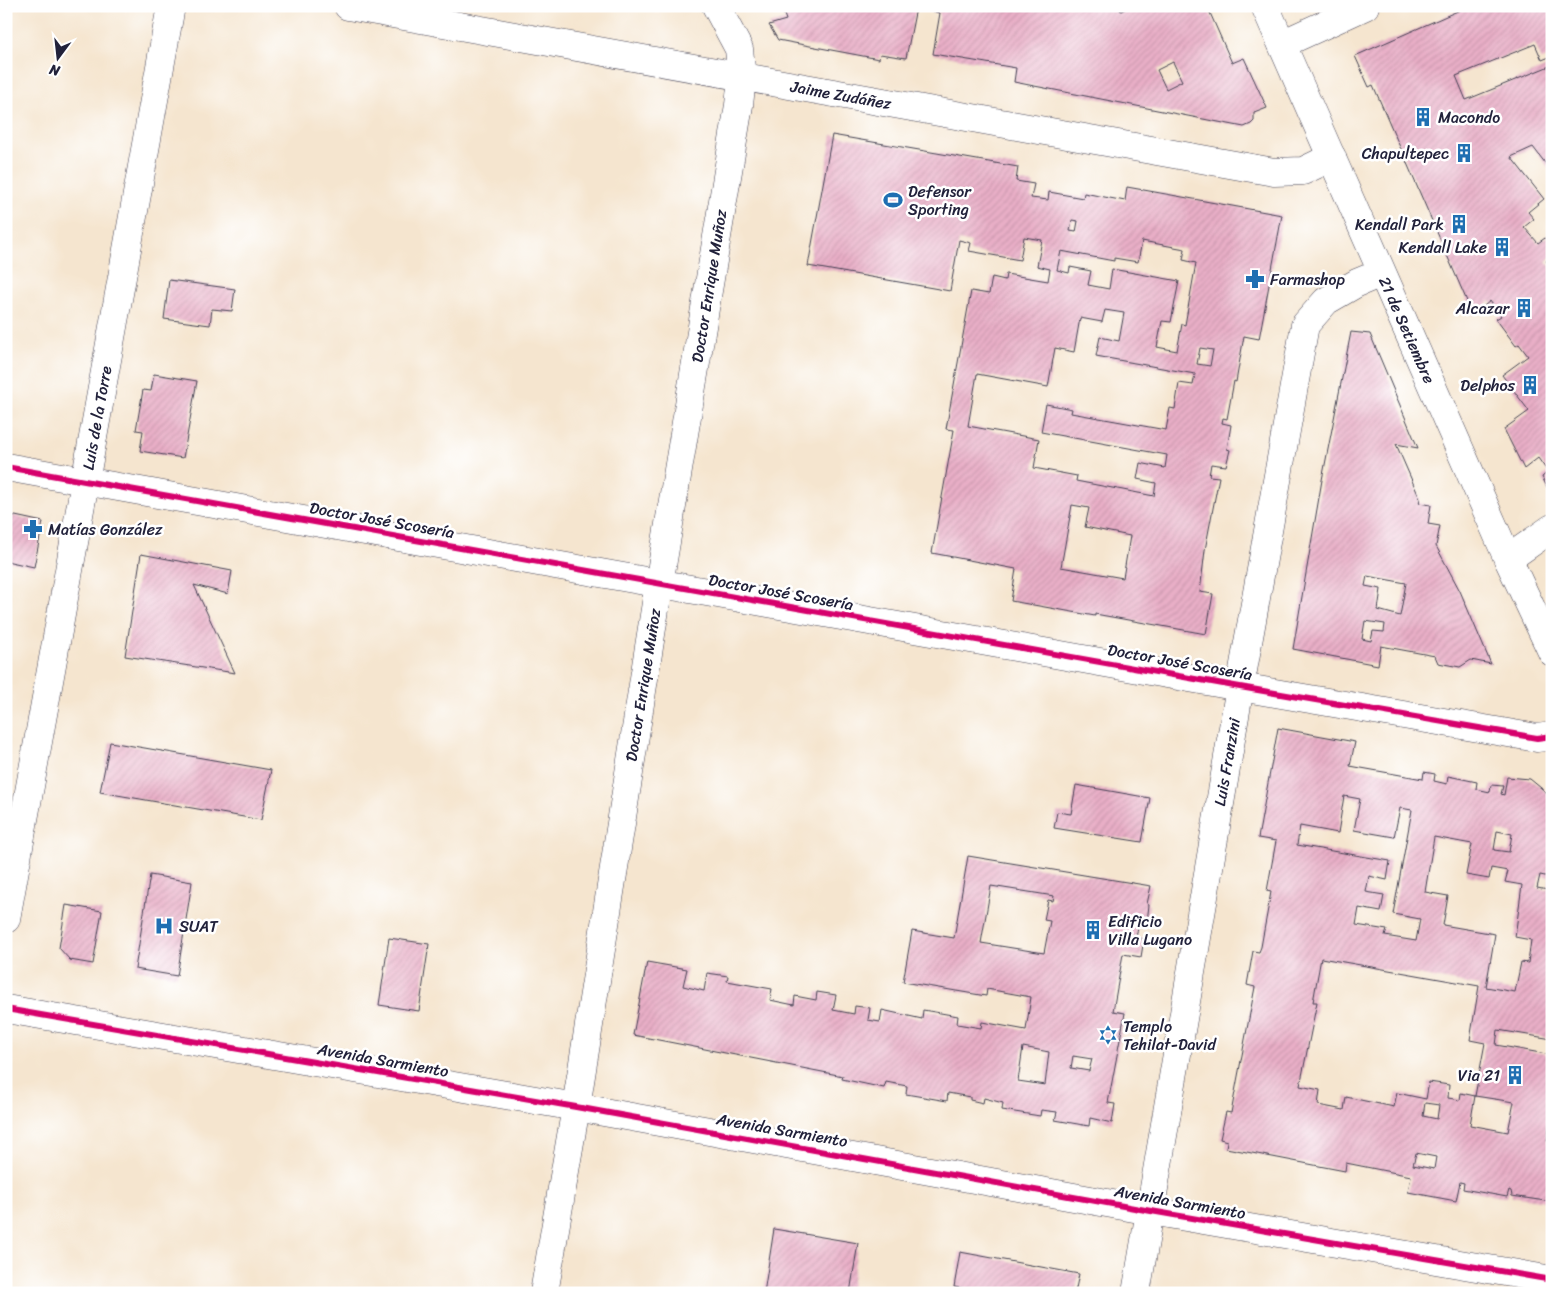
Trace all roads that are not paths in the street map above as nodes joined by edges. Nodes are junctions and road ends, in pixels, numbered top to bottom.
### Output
1 (171, 6) edge
2 (348, 6) edge
3 (716, 6) edge
4 (1265, 6) edge
5 (1365, 6) edge
6 (1282, 44) junction
7 (742, 78) junction
8 (1332, 157) junction
9 (1381, 273) junction
10 (6, 467) edge
11 (86, 481) junction
12 (1552, 528) edge
13 (1508, 559) junction
14 (659, 584) junction
15 (1552, 652) edge
16 (1240, 687) junction
17 (1552, 736) edge
18 (6, 919) edge
19 (6, 1009) edge
20 (576, 1107) junction
21 (1151, 1211) junction
22 (1552, 1280) edge
23 (544, 1293) edge
24 (1136, 1293) edge

1 - 11 street, Luis de la Torre
2 - 7 street, Jaime Zudáñez
3 - 7 street, Doctor Enrique Muñoz
4 - 6 street, 21 de Setiembre
5 - 6 street
6 - 8 street, 21 de Setiembre
7 - 8 street, Jaime Zudáñez
7 - 14 street, Doctor Enrique Muñoz
8 - 9 street, 21 de Setiembre
9 - 13 street, 21 de Setiembre
9 - 16 street, Luis Franzini
10 - 11 street, Doctor José Scosería
11 - 14 street, Doctor José Scosería
11 - 18 street, Luis de la Torre
12 - 13 street
13 - 15 street, 21 de Setiembre
14 - 16 street, Doctor José Scosería
14 - 20 street, Doctor Enrique Muñoz
16 - 17 street, Doctor José Scosería
16 - 21 street, Luis Franzini
19 - 20 street, Avenida Sarmiento
20 - 21 street, Avenida Sarmiento
20 - 23 street, Doctor Enrique Muñoz
21 - 22 street, Avenida Sarmiento
21 - 24 street, Luis Franzini

